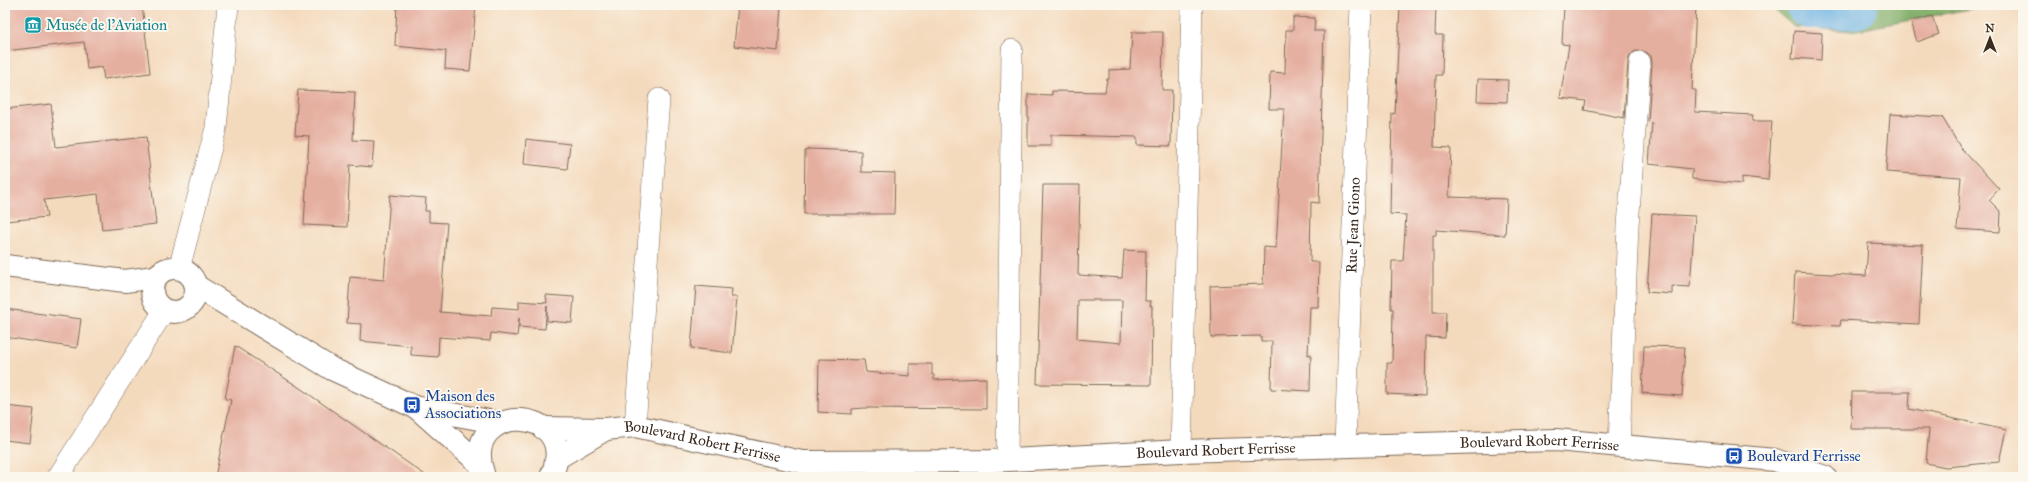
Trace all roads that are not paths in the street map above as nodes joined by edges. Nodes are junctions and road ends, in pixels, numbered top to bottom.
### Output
1 (228, 5) edge
2 (1192, 5) edge
3 (1361, 5) edge
4 (1012, 50) dead end
5 (1640, 62) dead end
6 (654, 105) dead end
7 (5, 266) edge
8 (180, 269) junction
9 (157, 294) junction
10 (193, 296) junction
11 (417, 408) junction
12 (500, 423) junction
13 (635, 426) junction
14 (543, 428) junction
15 (606, 429) junction
16 (1345, 446) junction
17 (1620, 446) junction
18 (1181, 451) junction
19 (1007, 460) junction
20 (554, 467) edge
21 (483, 470) edge
22 (58, 477) edge
23 (1825, 477) edge

1 - 8 street
2 - 18 street
3 - 16 street, Rue Jean Giono
4 - 19 street
5 - 17 street
6 - 13 street
7 - 9 main road
8 - 9 main road
8 - 10 main road
9 - 10 main road
9 - 22 street
10 - 11 main road
11 - 12 main road
11 - 21 main road
12 - 14 main road
12 - 21 main road
13 - 15 main road, Boulevard Robert Ferrisse
13 - 19 main road, Boulevard Robert Ferrisse
14 - 15 main road, Boulevard Robert Ferrisse
14 - 20 main road
15 - 20 main road, Boulevard Robert Ferrisse
16 - 17 main road, Boulevard Robert Ferrisse
16 - 18 main road, Boulevard Robert Ferrisse
17 - 23 main road, Boulevard Robert Ferrisse
18 - 19 main road, Boulevard Robert Ferrisse

